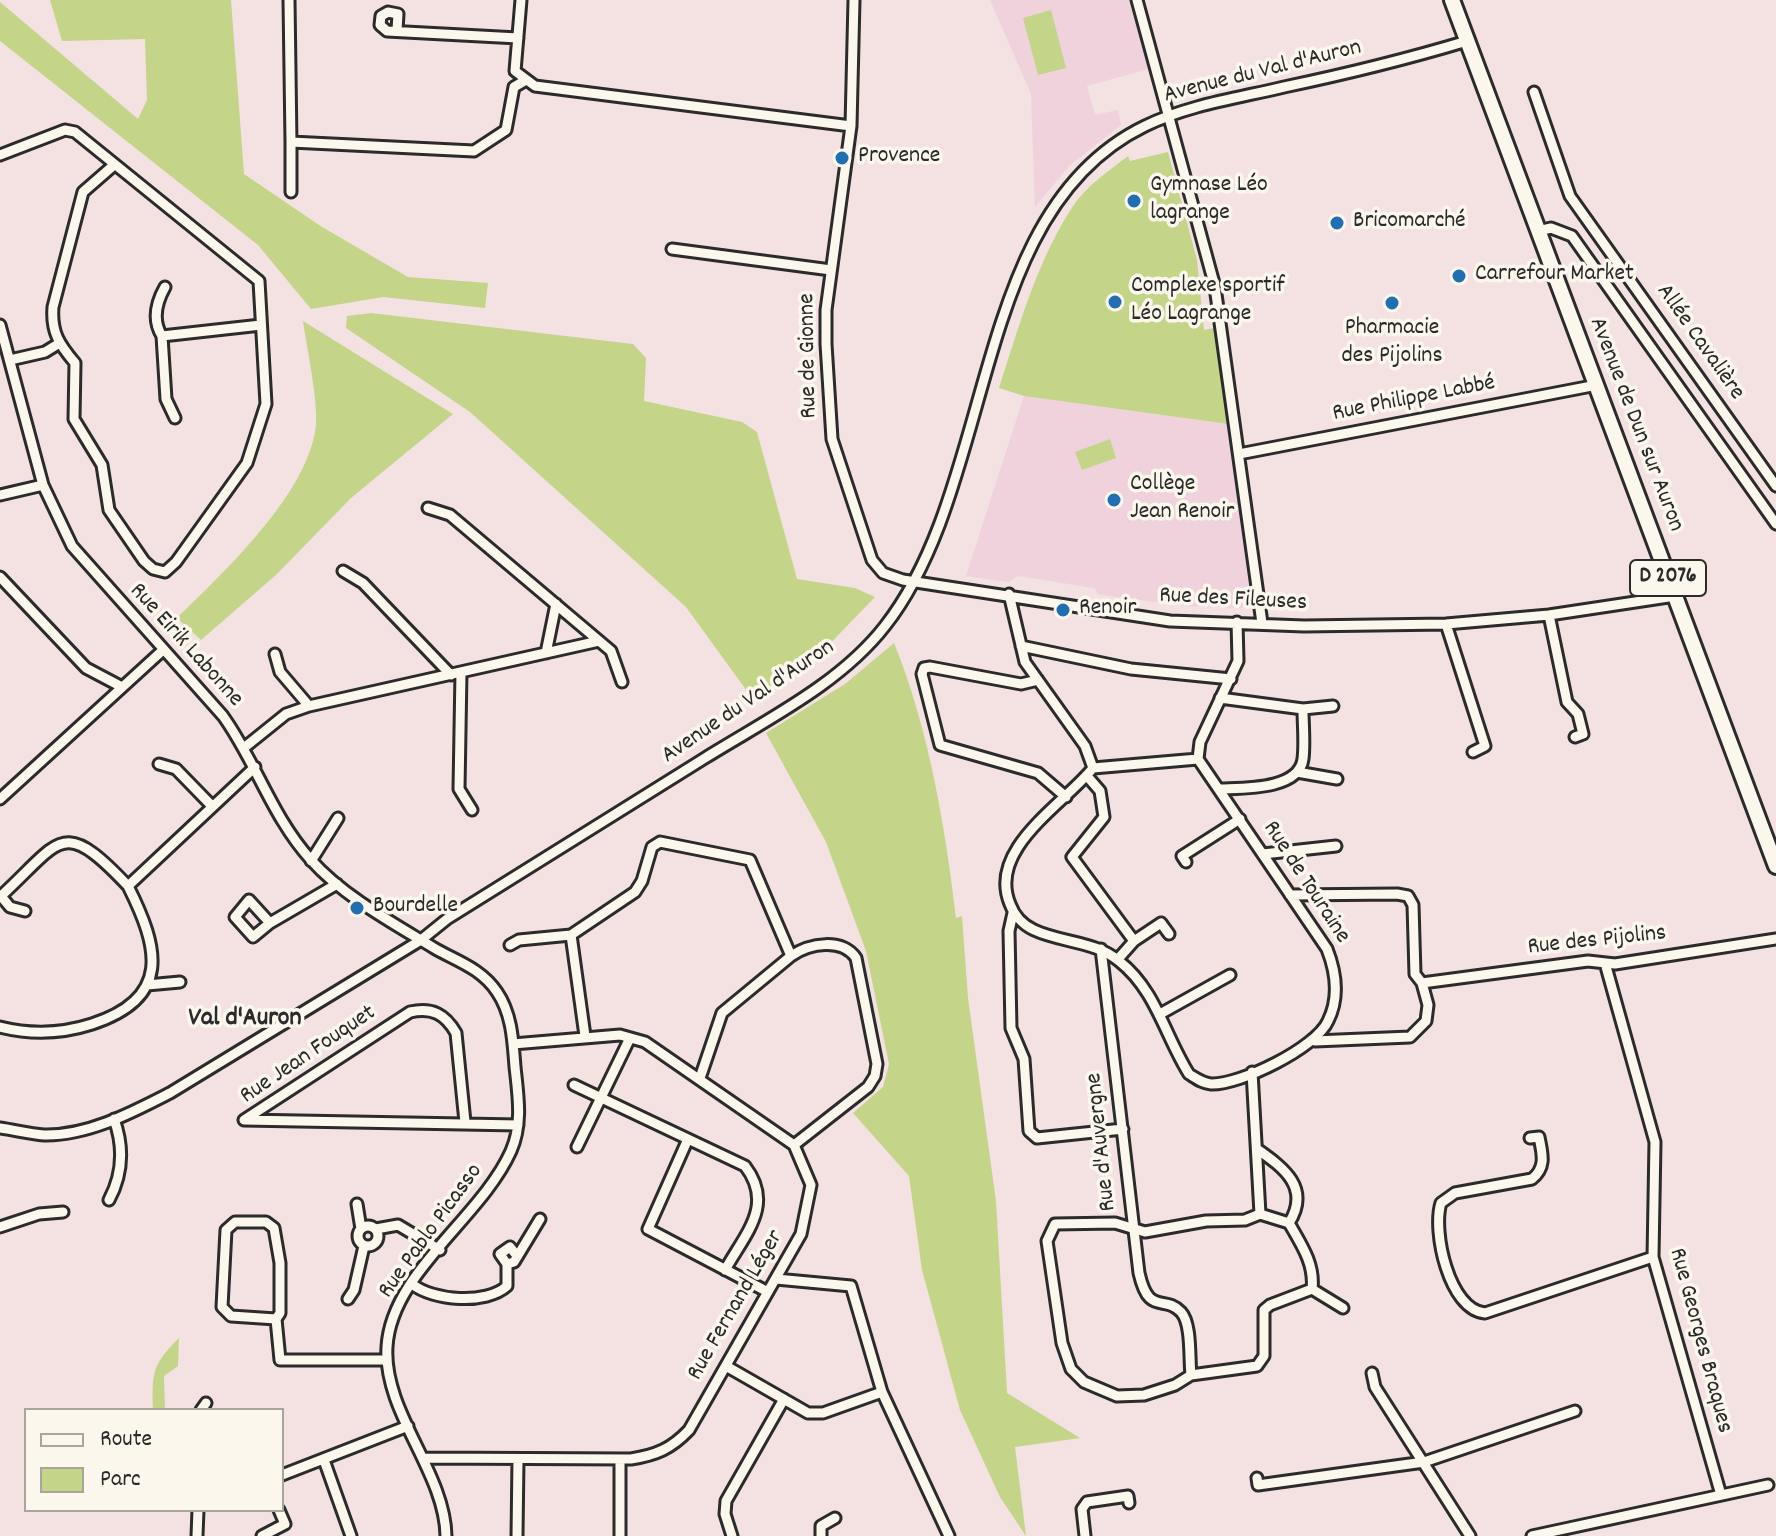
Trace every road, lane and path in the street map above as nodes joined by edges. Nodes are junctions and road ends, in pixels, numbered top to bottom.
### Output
1 (289, 0) edge
2 (521, 0) edge
3 (854, 0) edge
4 (1137, 0) edge
5 (1452, 0) edge
6 (397, 30) dead end
7 (518, 38) junction
8 (1467, 41) junction
9 (526, 80) junction
10 (1534, 92) dead end
11 (1169, 117) junction
12 (851, 126) junction
13 (291, 142) junction
14 (0, 155) edge
15 (114, 165) junction
16 (291, 192) dead end
17 (1538, 231) junction
18 (672, 249) dead end
19 (831, 270) junction
20 (165, 287) dead end
21 (0, 325) edge
22 (261, 325) junction
23 (162, 336) junction
24 (58, 344) junction
25 (10, 360) junction
26 (1597, 385) junction
27 (175, 418) dead end
28 (1239, 454) junction
29 (43, 485) junction
30 (1776, 486) edge
31 (0, 495) edge
32 (428, 508) dead end
33 (1776, 524) edge
34 (343, 571) dead end
35 (0, 577) edge
36 (916, 582) junction
37 (1009, 594) junction
38 (1675, 596) junction
39 (556, 604) junction
40 (1549, 615) junction
41 (1237, 622) junction
42 (1262, 623) junction
43 (1446, 624) junction
44 (599, 641) junction
45 (1021, 646) junction
46 (163, 650) junction
47 (546, 653) junction
48 (275, 654) dead end
49 (456, 674) junction
50 (1231, 679) junction
51 (1038, 680) junction
52 (622, 682) dead end
53 (122, 687) junction
54 (1220, 698) junction
55 (309, 706) junction
56 (1333, 706) dead end
57 (1303, 709) junction
58 (1575, 737) dead end
59 (245, 747) junction
60 (1473, 752) dead end
61 (1198, 759) junction
62 (159, 764) dead end
63 (255, 767) junction
64 (1090, 772) junction
65 (1297, 772) junction
66 (1337, 779) dead end
67 (1221, 789) junction
68 (1066, 797) junction
69 (0, 799) edge
70 (211, 805) junction
71 (472, 810) dead end
72 (338, 818) dead end
73 (1240, 819) junction
74 (1336, 846) dead end
75 (1263, 854) junction
76 (311, 861) junction
77 (1186, 862) dead end
78 (1776, 866) edge
79 (337, 884) junction
80 (128, 886) junction
81 (1290, 895) junction
82 (25, 911) dead end
83 (1013, 913) junction
84 (270, 923) dead end
85 (1169, 934) dead end
86 (571, 935) junction
87 (1776, 939) edge
88 (421, 940) junction
89 (1134, 941) junction
90 (510, 945) dead end
91 (1101, 949) junction
92 (791, 956) junction
93 (1118, 959) junction
94 (1605, 963) junction
95 (1230, 975) dead end
96 (180, 982) dead end
97 (1422, 983) junction
98 (147, 985) junction
99 (1160, 1014) junction
100 (0, 1027) edge
101 (585, 1036) junction
102 (630, 1038) junction
103 (1315, 1041) junction
104 (513, 1044) junction
105 (1252, 1072) junction
106 (700, 1078) junction
107 (574, 1085) dead end
108 (600, 1097) junction
109 (114, 1119) junction
110 (465, 1122) junction
111 (518, 1125) junction
112 (0, 1128) edge
113 (1123, 1129) junction
114 (1530, 1138) dead end
115 (688, 1139) junction
116 (794, 1145) junction
117 (577, 1147) dead end
118 (1257, 1149) junction
119 (109, 1200) dead end
120 (357, 1204) dead end
121 (63, 1212) dead end
122 (1260, 1214) junction
123 (540, 1219) dead end
124 (1289, 1223) junction
125 (0, 1227) edge
126 (1131, 1227) junction
127 (361, 1229) junction
128 (376, 1229) junction
129 (364, 1246) junction
130 (440, 1250) junction
131 (517, 1256) junction
132 (1653, 1257) junction
133 (507, 1264) junction
134 (725, 1270) junction
135 (776, 1279) junction
136 (412, 1284) junction
137 (1312, 1289) junction
138 (768, 1292) junction
139 (348, 1299) dead end
140 (1343, 1308) dead end
141 (276, 1319) junction
142 (387, 1360) junction
143 (726, 1366) junction
144 (1372, 1373) dead end
145 (1191, 1375) junction
146 (882, 1392) junction
147 (784, 1399) junction
148 (1575, 1411) dead end
149 (408, 1426) junction
150 (423, 1458) junction
151 (518, 1459) junction
152 (620, 1459) junction
153 (324, 1460) junction
154 (1424, 1462) junction
155 (284, 1474) edge
156 (1257, 1478) dead end
157 (1768, 1485) dead end
158 (1721, 1495) junction
159 (1129, 1503) dead end
160 (198, 1512) edge
161 (280, 1512) edge
162 (835, 1518) dead end
163 (197, 1536) edge
164 (262, 1536) edge
165 (351, 1536) edge
166 (446, 1536) edge
167 (517, 1536) edge
168 (620, 1536) edge
169 (732, 1536) edge
170 (821, 1536) edge
171 (949, 1536) edge
172 (1085, 1536) edge
173 (1470, 1536) edge
174 (1532, 1536) edge

1 - 13 street
2 - 7 street
3 - 12 street, Rue de Gionne
4 - 11 street
5 - 8 main road, Avenue de Dun sur Auron / D 2076
6 - 7 street
7 - 9 street
8 - 11 street, Avenue du Val d'Auron
8 - 17 main road, Avenue de Dun sur Auron / D 2076
9 - 12 street
9 - 13 street
10 - 30 street, Allée Cavalière
11 - 28 street
11 - 36 street, Avenue du Val d'Auron
12 - 19 street, Rue de Gionne
13 - 16 street
14 - 15 street
15 - 22 street
15 - 24 street
17 - 26 main road, Avenue de Dun sur Auron / D 2076
17 - 33 street
18 - 19 street
19 - 36 street, Rue de Gionne
20 - 23 street
21 - 25 street, Rue Eirik Labonne
22 - 23 street
22 - 24 street
23 - 27 street
24 - 25 street
25 - 29 street, Rue Eirik Labonne
26 - 28 street, Rue Philippe Labbé
26 - 38 main road, Avenue de Dun sur Auron / D 2076
28 - 42 street
29 - 31 street
29 - 46 street, Rue Eirik Labonne
32 - 39 street
34 - 49 street
35 - 53 street
36 - 37 street, Rue des Fileuses
36 - 88 street, Avenue du Val d'Auron
37 - 41 street, Rue des Fileuses
37 - 45 street
38 - 40 street, Rue des Fileuses
38 - 78 main road, Avenue de Dun sur Auron / D 2076
39 - 44 street
39 - 47 street
40 - 43 street, Rue des Fileuses
40 - 58 street
41 - 42 street, Rue des Fileuses
41 - 50 street
42 - 43 street, Rue des Fileuses
43 - 60 street
44 - 47 street
44 - 52 street
45 - 50 street
45 - 51 street
46 - 53 street
46 - 59 street, Rue Eirik Labonne
47 - 49 street
48 - 55 street
49 - 55 street
49 - 71 street
50 - 54 street
51 - 64 street
51 - 68 street
53 - 69 street
54 - 57 street
54 - 61 street
55 - 59 street
56 - 57 street
57 - 65 street
59 - 63 street, Rue Eirik Labonne
61 - 64 street
61 - 67 street, Rue de Touraine
62 - 70 street
63 - 70 street
63 - 76 street, Rue Eirik Labonne
64 - 68 street
64 - 89 street
65 - 66 street
65 - 67 street
67 - 73 street, Rue de Touraine
68 - 83 street
70 - 80 street
72 - 76 street
73 - 75 street, Rue de Touraine
73 - 77 street
74 - 75 street
75 - 81 street, Rue de Touraine
76 - 79 street, Rue Eirik Labonne
79 - 84 street
79 - 88 street, Rue Eirik Labonne
80 - 82 street
80 - 98 street
81 - 97 street
81 - 103 street, Rue de Touraine
83 - 91 street
83 - 113 street
85 - 89 street
86 - 90 street
86 - 92 street
86 - 101 street
87 - 94 street, Rue des Pijolins
88 - 104 street, Rue Pablo Picasso
88 - 109 street, Avenue du Val d'Auron
89 - 93 street
91 - 93 street
91 - 113 street, Rue d'Auvergne
92 - 106 street
92 - 116 street
93 - 99 street
94 - 97 street, Rue des Pijolins
94 - 132 street, Rue Georges Braques
95 - 99 street
96 - 98 street
97 - 103 street
98 - 100 street
99 - 105 street
101 - 102 street
101 - 104 street
102 - 106 street
102 - 108 street
103 - 105 street
104 - 111 street, Rue Pablo Picasso
105 - 118 street
106 - 116 street
107 - 108 street
108 - 115 street
108 - 117 street
109 - 112 street, Avenue du Val d'Auron
109 - 119 street
110 - 110 street, Rue Jean Fouquet
110 - 111 street, Rue Jean Fouquet
111 - 130 street, Rue Pablo Picasso
113 - 126 street, Rue d'Auvergne
114 - 132 street
115 - 134 street
115 - 134 street
116 - 135 street, Rue Fernand Léger
118 - 122 street
118 - 124 street
120 - 127 street
121 - 125 street
122 - 124 street
122 - 126 street
123 - 131 street
124 - 137 street
126 - 145 street
126 - 145 street, Rue d'Auvergne
127 - 128 street
127 - 129 street
128 - 129 street
128 - 130 street
129 - 139 street
130 - 136 street, Rue Pablo Picasso
131 - 133 street
131 - 133 street
132 - 158 street, Rue Georges Braques
133 - 136 street
134 - 138 street
135 - 138 street, Rue Fernand Léger
135 - 146 street
136 - 142 street, Rue Pablo Picasso
137 - 140 street
137 - 145 street, Rue d'Auvergne
138 - 143 street, Rue Fernand Léger
141 - 141 street
141 - 142 street
142 - 149 street, Rue Pablo Picasso
143 - 147 street
143 - 152 street, Rue Fernand Léger
144 - 154 street
146 - 147 street
146 - 171 street
147 - 169 street
148 - 154 street
149 - 150 street, Rue Pablo Picasso
149 - 153 street
150 - 151 street, Rue Fernand Léger
150 - 166 street, Rue Pablo Picasso
151 - 152 street, Rue Fernand Léger
151 - 167 street
152 - 168 street
153 - 155 street
153 - 165 street
154 - 156 street
154 - 173 street
157 - 158 street
158 - 174 street
159 - 172 street
160 - 163 street
161 - 164 street
162 - 170 street

